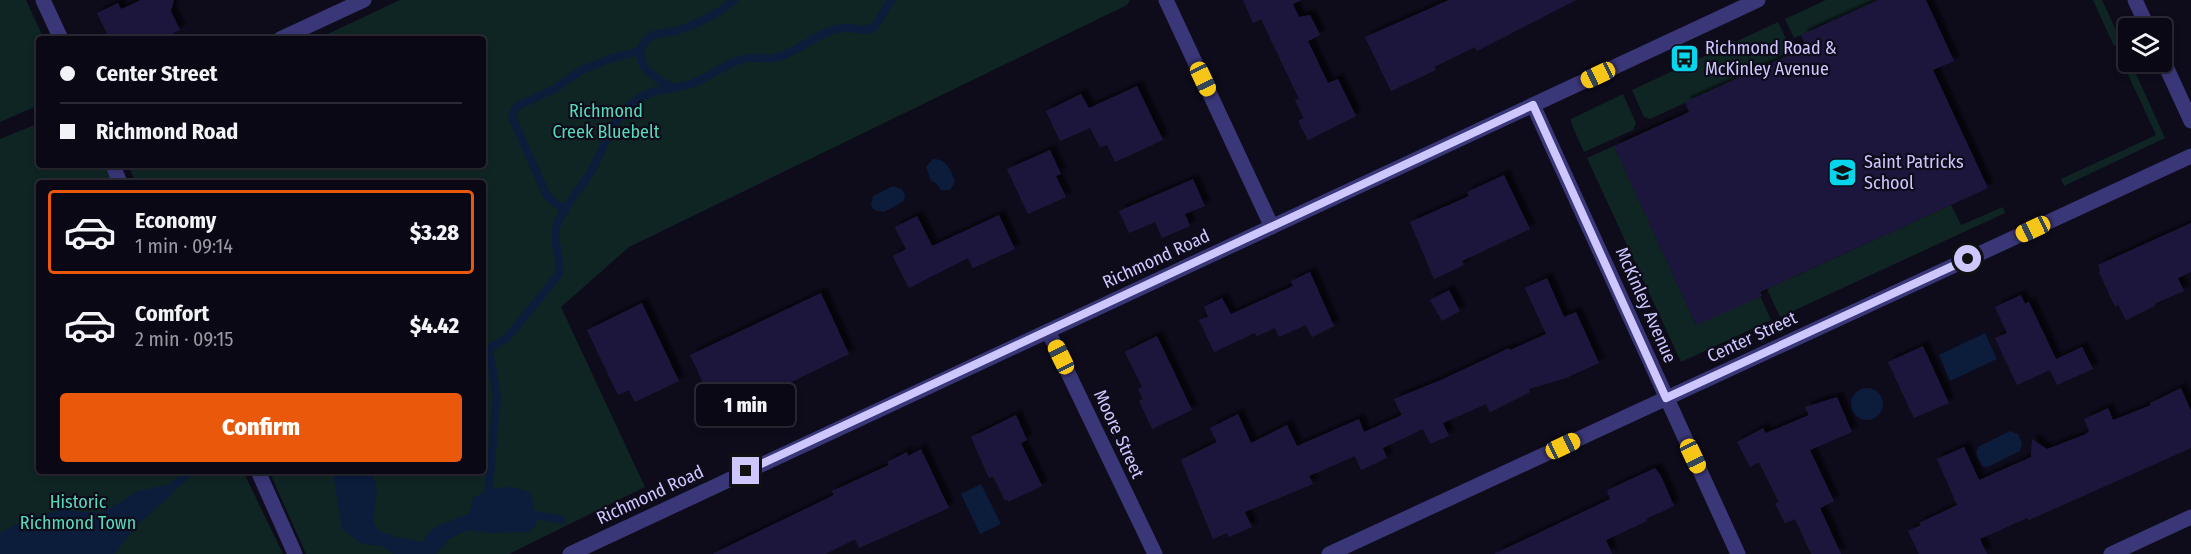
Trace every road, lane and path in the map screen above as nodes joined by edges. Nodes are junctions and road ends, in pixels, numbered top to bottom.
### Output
1 (43, 0) edge
2 (364, 0) edge
3 (1166, 0) edge
4 (1758, 0) edge
5 (2135, 0) edge
6 (2143, 18) edge
7 (60, 36) edge
8 (286, 36) edge
9 (2168, 72) edge
10 (1533, 105) junction
11 (2191, 121) edge
12 (2191, 156) edge
13 (1272, 227) junction
14 (1048, 331) junction
15 (1666, 398) junction
16 (259, 474) edge
17 (2191, 518) edge
18 (296, 554) edge
19 (570, 554) edge
20 (1155, 554) edge
21 (1329, 554) edge
22 (1738, 554) edge
23 (2111, 554) edge

1 - 7 street
2 - 8 street
3 - 13 street
4 - 10 street, Richmond Road
5 - 6 street
9 - 11 street
10 - 13 street, Richmond Road
10 - 15 street, McKinley Avenue
12 - 15 street, Center Street
13 - 14 street, Richmond Road
14 - 19 street, Richmond Road
14 - 20 street, Moore Street
15 - 21 street, Center Street
15 - 22 street, McKinley Avenue
16 - 18 street
17 - 23 street

